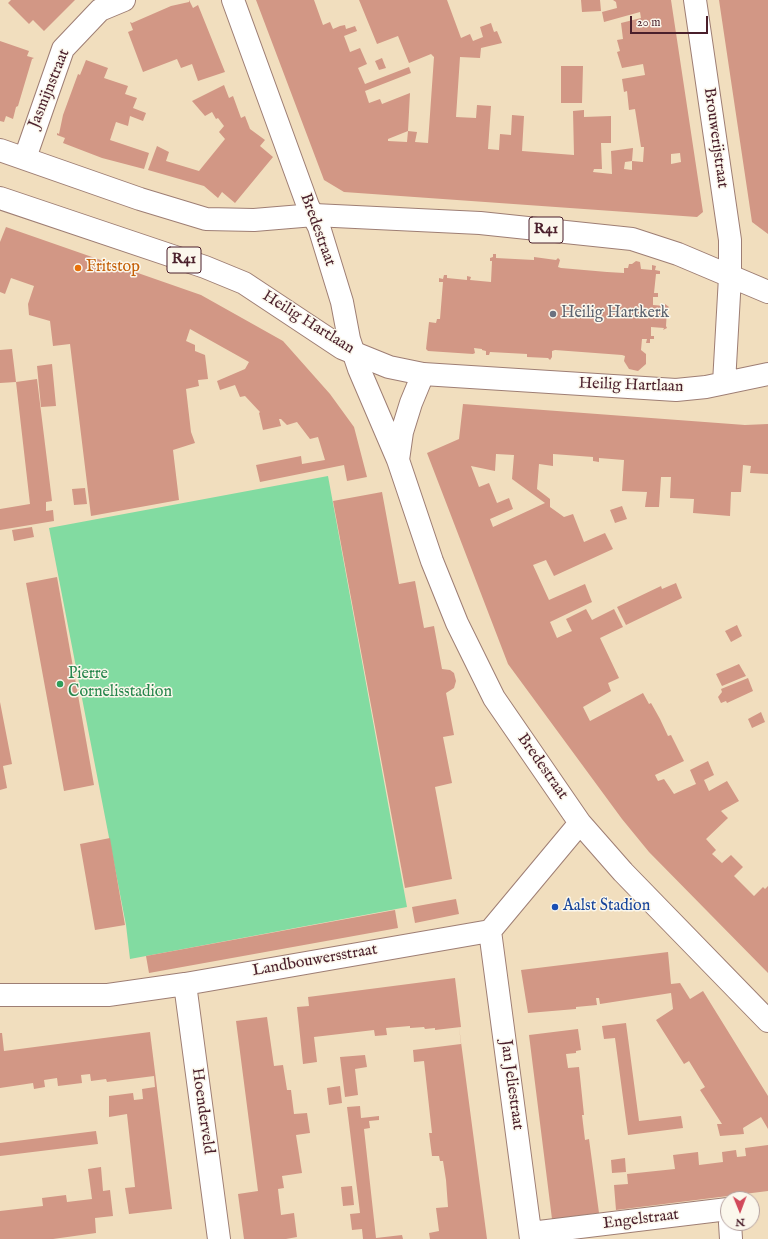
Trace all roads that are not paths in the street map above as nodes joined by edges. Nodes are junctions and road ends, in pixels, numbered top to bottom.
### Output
1 (124, 0) edge
2 (233, 0) edge
3 (695, 0) edge
4 (0, 150) edge
5 (24, 158) junction
6 (0, 198) edge
7 (314, 215) junction
8 (730, 277) junction
9 (768, 292) edge
10 (353, 353) junction
11 (423, 374) junction
12 (768, 374) edge
13 (724, 383) junction
14 (398, 460) junction
15 (580, 823) junction
16 (490, 931) junction
17 (185, 984) junction
18 (0, 996) edge
19 (768, 1021) edge
20 (720, 1210) edge
21 (531, 1236) edge
22 (219, 1239) edge

1 - 5 street, Jasmijnstraat
2 - 7 street, Bredestraat
3 - 8 street, Brouwerijstraat
4 - 5 street, R41
5 - 7 street, R41
6 - 10 street, Heilig Hartlaan / R41
7 - 8 street, R41
7 - 10 street, Bredestraat
8 - 9 street, R41
8 - 13 street
10 - 11 street, Heilig Hartlaan / R41
10 - 14 street, Bredestraat
11 - 13 street, Heilig Hartlaan / R41
11 - 14 street, Bredestraat
12 - 13 street, Heilig Hartlaan / R41
14 - 15 street, Bredestraat
15 - 16 street
15 - 19 street, Bredestraat
16 - 17 street, Landbouwersstraat
16 - 21 street, Jan Jeliestraat
17 - 18 street, Landbouwersstraat
17 - 22 street, Hoenderveld
20 - 21 street, Engelstraat

